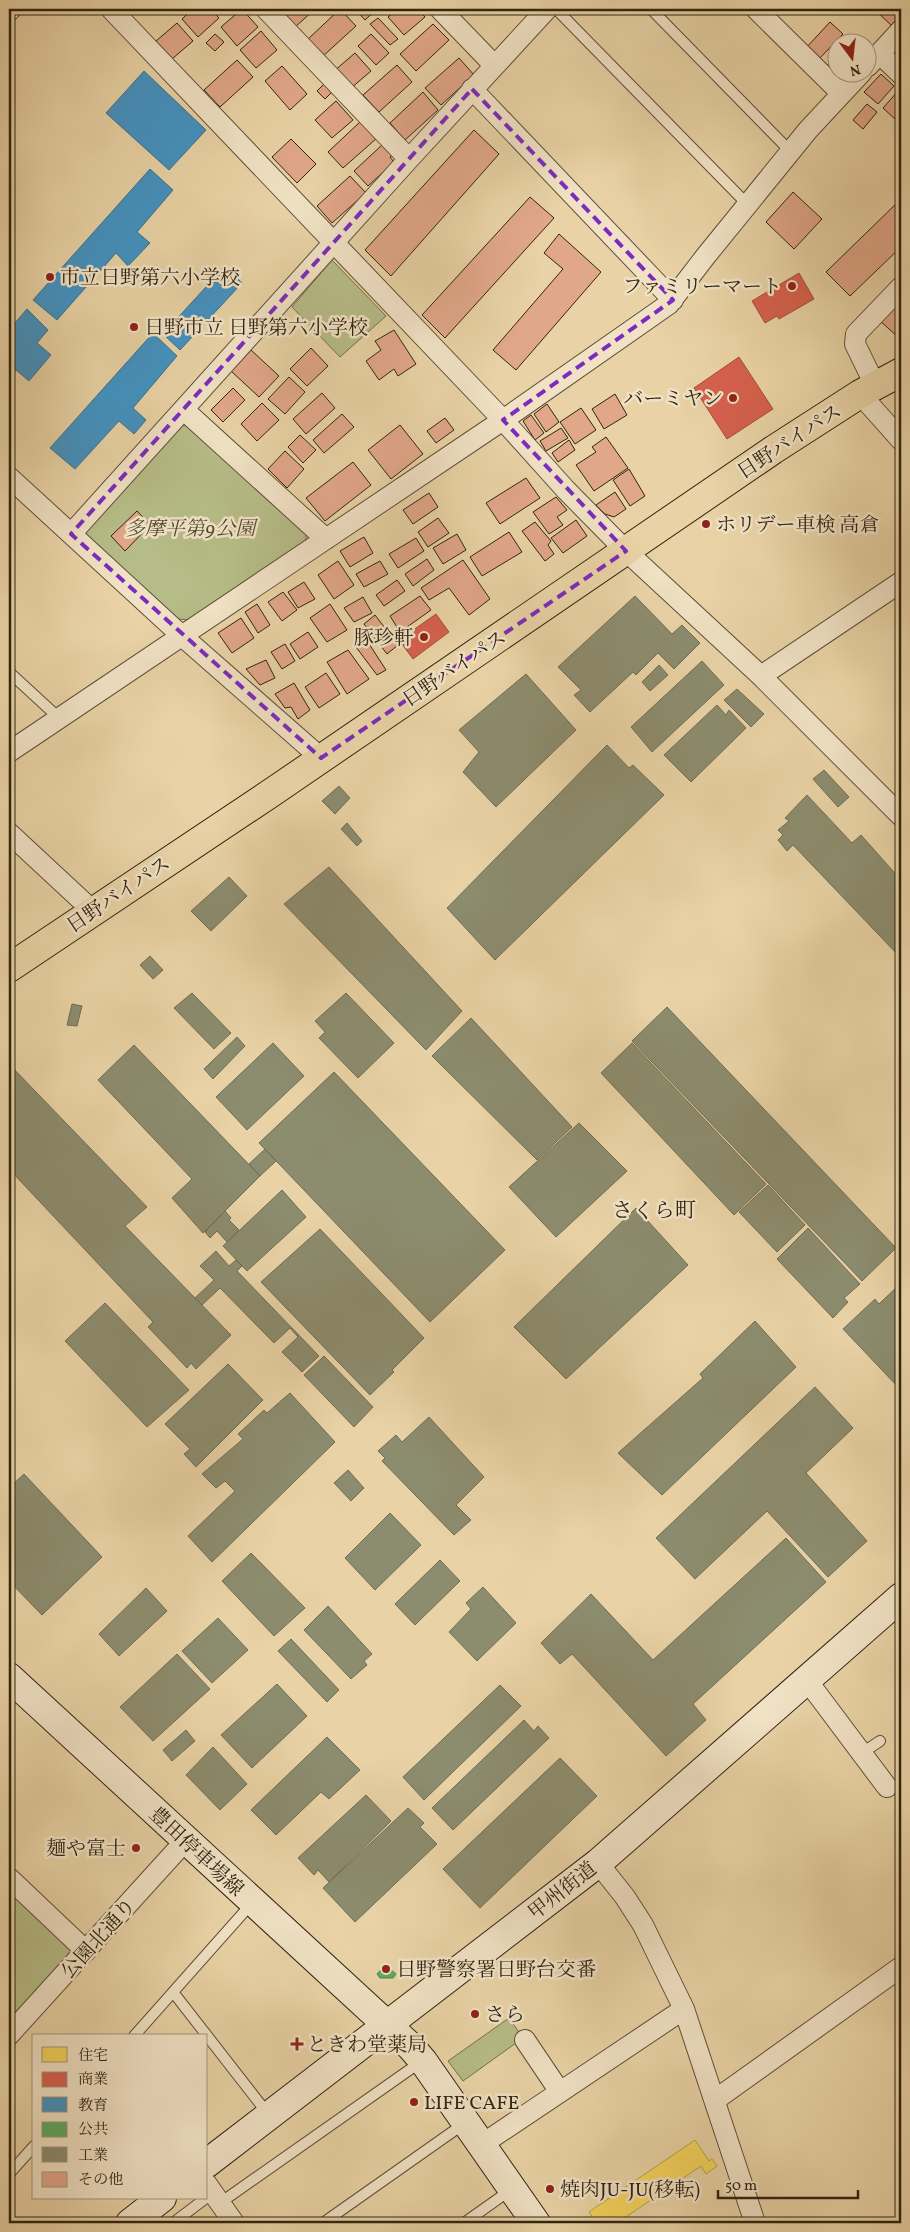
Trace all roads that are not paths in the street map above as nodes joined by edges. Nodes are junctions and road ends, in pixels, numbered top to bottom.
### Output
1 (111, 9) edge
2 (266, 9) edge
3 (440, 9) edge
4 (547, 9) edge
5 (556, 9) edge
6 (651, 9) edge
7 (756, 9) edge
8 (901, 30) edge
9 (878, 56) edge
10 (878, 62) edge
11 (494, 65) junction
12 (901, 74) edge
13 (852, 82) edge
14 (472, 88) junction
15 (841, 93) junction
16 (790, 151) junction
17 (409, 159) junction
18 (747, 204) junction
19 (334, 244) junction
20 (901, 287) edge
21 (673, 300) junction
22 (901, 372) edge
23 (867, 390) junction
24 (184, 410) junction
25 (503, 420) junction
26 (901, 440) edge
27 (9, 477) edge
28 (71, 534) junction
29 (326, 539) junction
30 (626, 552) junction
31 (901, 582) edge
32 (182, 636) junction
33 (9, 672) edge
34 (761, 676) junction
35 (59, 718) junction
36 (9, 752) edge
37 (321, 758) junction
38 (897, 804) edge
39 (9, 833) edge
40 (93, 911) junction
41 (9, 968) edge
42 (901, 1597) edge
43 (806, 1679) junction
44 (11, 1684) edge
45 (880, 1741) dead end
46 (862, 1753) junction
47 (887, 1787) dead end
48 (186, 1840) junction
49 (598, 1863) junction
50 (9, 1878) edge
51 (253, 1902) junction
52 (86, 1951) junction
53 (901, 1967) edge
54 (174, 1992) junction
55 (684, 2009) junction
56 (386, 2025) junction
57 (136, 2034) edge
58 (206, 2034) edge
59 (9, 2035) edge
60 (208, 2036) edge
61 (525, 2040) dead end
62 (423, 2061) junction
63 (560, 2092) junction
64 (715, 2100) junction
65 (269, 2115) junction
66 (466, 2123) junction
67 (481, 2145) junction
68 (32, 2148) edge
69 (208, 2162) edge
70 (9, 2174) edge
71 (512, 2189) junction
72 (210, 2195) edge
73 (159, 2200) edge
74 (203, 2200) edge
75 (130, 2223) edge
76 (173, 2223) edge
77 (234, 2223) edge
78 (323, 2223) edge
79 (464, 2223) edge
80 (536, 2223) edge
81 (755, 2223) edge

1 - 19 street
2 - 17 street
3 - 11 street
4 - 11 street
5 - 18 lane
6 - 16 lane
7 - 15 street
8 - 9 street
10 - 12 street
11 - 14 street
13 - 15 street
14 - 17 street
14 - 21 street
15 - 16 street
16 - 18 street
17 - 19 street
18 - 21 street
19 - 24 street
19 - 25 street
20 - 23 street
21 - 25 street
22 - 23 highway, 日野バイパス
23 - 26 street
23 - 30 highway, 日野バイパス
24 - 28 street
24 - 29 street
25 - 29 street
25 - 30 street
27 - 28 street
28 - 32 street
29 - 32 street
30 - 34 street
30 - 37 highway, 日野バイパス
31 - 34 street
32 - 35 street
32 - 37 street
33 - 35 lane
34 - 38 street
35 - 36 street
37 - 40 highway, 日野バイパス
39 - 40 street
40 - 41 highway, 日野バイパス
42 - 43 main road, 甲州街道
43 - 46 street
43 - 49 main road, 甲州街道
44 - 48 main road, 豊田停車場線
45 - 46 lane
46 - 47 street
48 - 51 main road, 豊田停車場線
48 - 52 street, 公園北通り
49 - 55 street
49 - 56 main road, 甲州街道
50 - 52 street
51 - 54 lane
51 - 56 main road, 豊田停車場線
52 - 59 street, 公園北通り
53 - 64 street
54 - 57 lane
54 - 58 lane
55 - 63 street
55 - 64 street
56 - 62 main road, 豊田停車場線
56 - 65 main road, 甲州街道
60 - 65 lane
61 - 63 street
62 - 66 main road, 豊田停車場線
62 - 72 lane
63 - 67 street
64 - 81 street
65 - 69 main road, 甲州街道
66 - 67 main road, 豊田停車場線
66 - 78 lane
67 - 71 main road, 豊田停車場線
68 - 70 lane
71 - 79 lane
71 - 80 main road, 豊田停車場線
72 - 77 street
73 - 75 main road
74 - 76 lane

